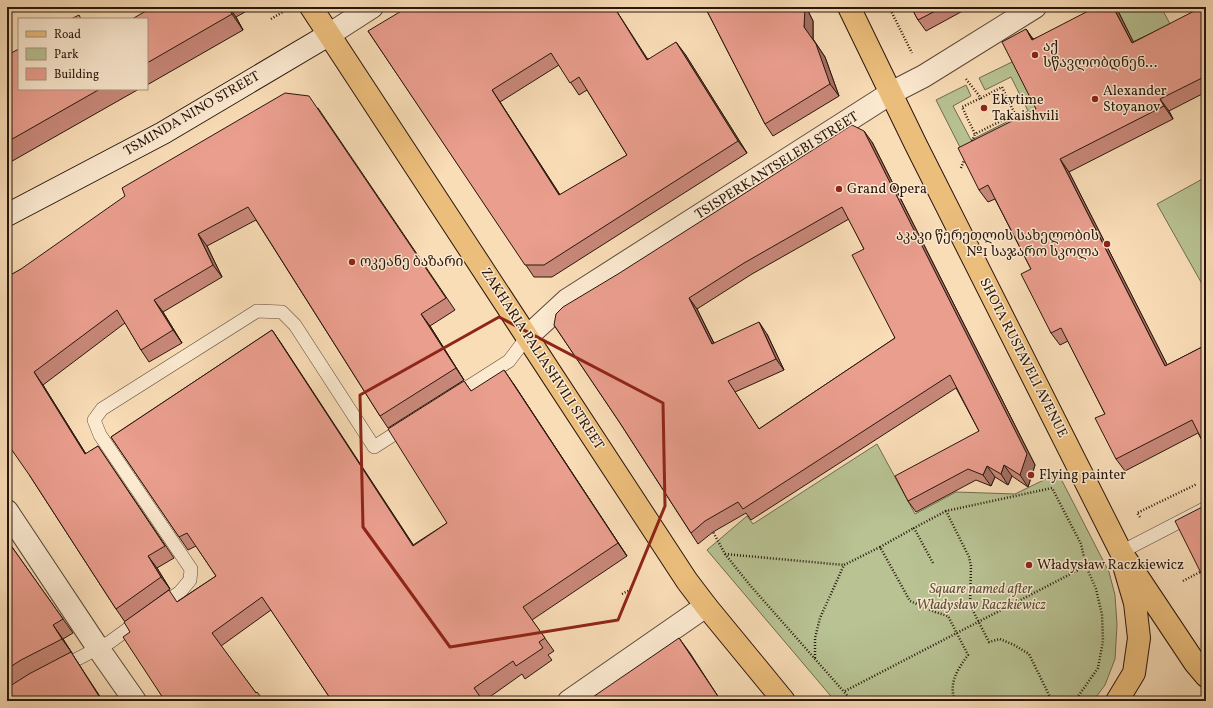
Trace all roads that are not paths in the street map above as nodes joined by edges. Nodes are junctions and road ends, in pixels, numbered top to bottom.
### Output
1 (311, 7) edge
2 (372, 7) edge
3 (849, 7) edge
4 (1031, 8) edge
5 (330, 34) junction
6 (891, 93) junction
7 (7, 215) edge
8 (527, 336) junction
9 (445, 402) edge
10 (419, 419) edge
11 (1206, 508) edge
12 (7, 511) edge
13 (1121, 552) junction
14 (706, 606) junction
15 (98, 648) junction
16 (49, 674) edge
17 (1206, 676) edge
18 (135, 701) edge
19 (569, 701) edge
20 (784, 701) edge
21 (1117, 701) edge

1 - 5 main road, ZAKHARIA PALIASHVILI STREET
2 - 5 street, TSMINDA NINO STREET
3 - 6 main road, SHOTA RUSTAVELI AVENUE
4 - 6 street, TSISPERKANTSELEBI STREET
5 - 7 street, TSMINDA NINO STREET
5 - 8 main road, ZAKHARIA PALIASHVILI STREET
6 - 8 street, TSISPERKANTSELEBI STREET
6 - 13 main road, SHOTA RUSTAVELI AVENUE
8 - 9 lane
8 - 14 main road, ZAKHARIA PALIASHVILI STREET
10 - 15 lane
11 - 13 lane
12 - 15 street
13 - 17 main road, SHOTA RUSTAVELI AVENUE
13 - 21 main road
14 - 19 street
14 - 20 main road, ZAKHARIA PALIASHVILI STREET
15 - 16 lane
15 - 18 street

